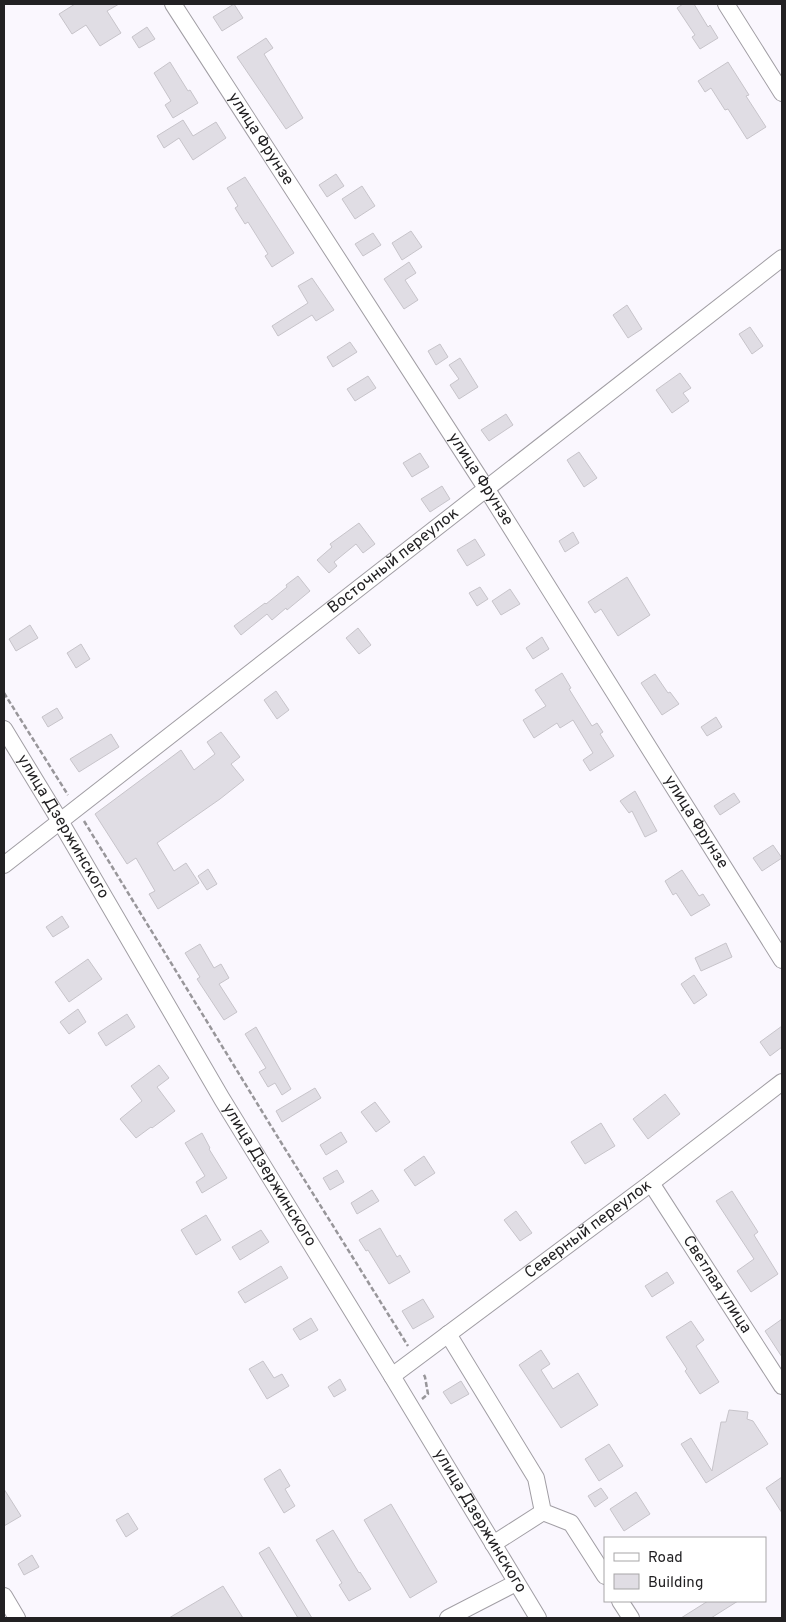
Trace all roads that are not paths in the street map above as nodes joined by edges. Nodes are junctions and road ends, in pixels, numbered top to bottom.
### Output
1 (173, 4) edge
2 (726, 4) edge
3 (782, 93) edge
4 (782, 258) edge
5 (486, 488) junction
6 (4, 729) edge
7 (60, 821) junction
8 (4, 865) edge
9 (782, 960) edge
10 (782, 1082) edge
11 (651, 1183) junction
12 (448, 1334) junction
13 (392, 1376) junction
14 (782, 1386) edge
15 (543, 1512) junction
16 (493, 1544) junction
17 (604, 1574) edge
18 (516, 1583) junction
19 (4, 1596) edge
20 (621, 1602) edge
21 (16, 1618) edge
22 (448, 1618) edge
23 (538, 1618) edge
24 (631, 1618) edge

1 - 5 street, улица Фрунзе
2 - 3 street
4 - 5 street, Восточный переулок
5 - 7 street, Восточный переулок
5 - 9 street, улица Фрунзе
6 - 7 street, улица Дзержинского
7 - 8 street, Восточный переулок
7 - 13 street, улица Дзержинского
10 - 11 street, Северный переулок
11 - 12 street, Северный переулок
11 - 14 street, Светлая улица
12 - 13 street, Северный переулок
12 - 15 street
13 - 16 street, улица Дзержинского
15 - 16 street
15 - 17 street
16 - 18 street, улица Дзержинского
18 - 22 street
18 - 23 street, улица Дзержинского
19 - 21 street
20 - 24 street

